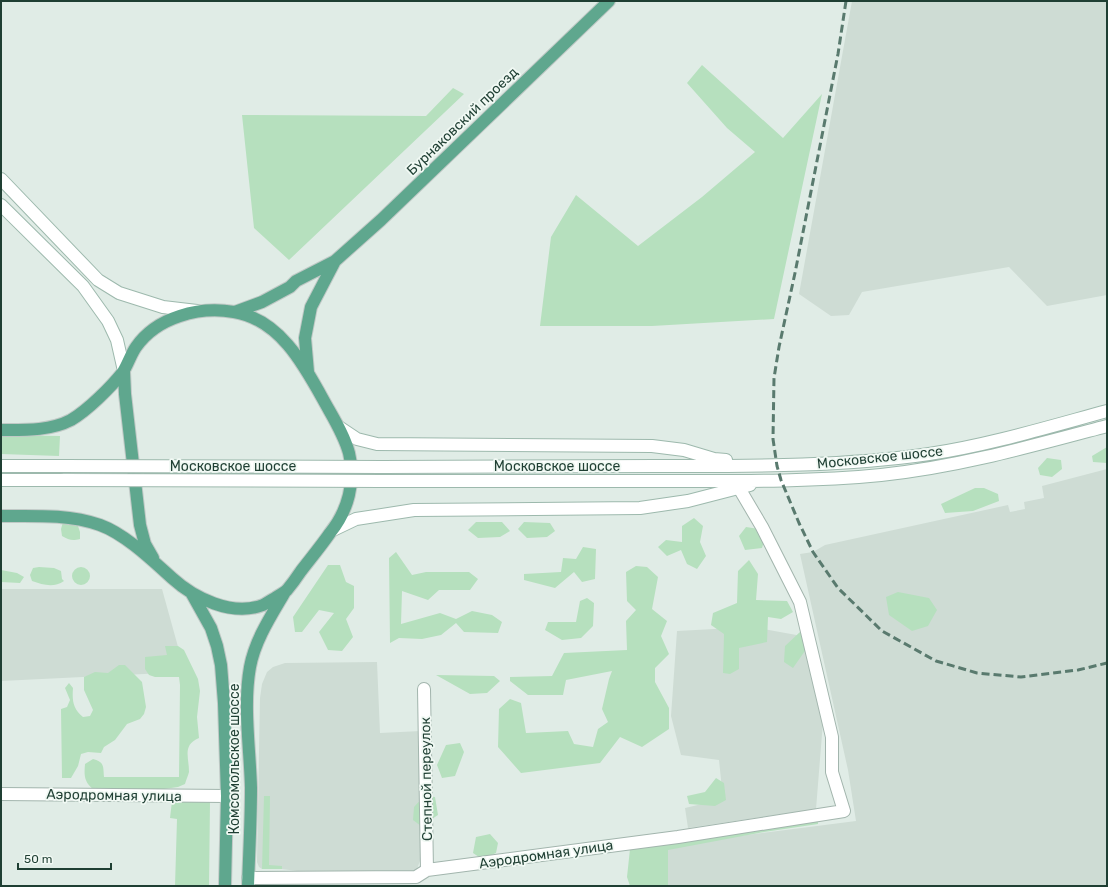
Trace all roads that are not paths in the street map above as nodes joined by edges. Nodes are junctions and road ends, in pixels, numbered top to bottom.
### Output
1 (609, 1) edge
2 (1, 179) edge
3 (1, 205) edge
4 (335, 262) junction
5 (198, 312) junction
6 (235, 312) junction
7 (124, 371) junction
8 (308, 373) junction
9 (1107, 411) edge
10 (1107, 426) edge
11 (339, 427) junction
12 (1, 430) edge
13 (1, 466) edge
14 (763, 466) junction
15 (1, 480) edge
16 (764, 481) junction
17 (739, 488) junction
18 (1, 516) edge
19 (333, 530) junction
20 (156, 563) junction
21 (286, 591) junction
22 (192, 594) junction
23 (424, 689) dead end
24 (1, 794) edge
25 (228, 796) junction
26 (428, 870) junction
27 (248, 882) edge
28 (225, 886) edge

1 - 4 main road, Бурнаковский проезд
2 - 5 main road
3 - 7 main road
4 - 6 main road
4 - 8 main road
5 - 6 main road
5 - 7 main road
6 - 8 main road
7 - 12 main road
7 - 20 main road
8 - 11 main road
9 - 14 main road, Московское шоссе
10 - 16 main road, Московское шоссе
11 - 14 main road
11 - 19 main road
13 - 14 main road, Московское шоссе, bridge
15 - 16 main road, Московское шоссе, bridge
16 - 17 main road
17 - 19 main road
17 - 26 main road, Аэродромная улица
18 - 20 main road
19 - 21 main road
20 - 22 main road
21 - 22 main road
21 - 27 main road, Комсомольское шоссе
22 - 25 main road, Комсомольское шоссе
23 - 26 main road, Степной переулок
24 - 25 main road, Аэродромная улица
25 - 28 main road, Комсомольское шоссе
26 - 27 main road, Аэродромная улица

